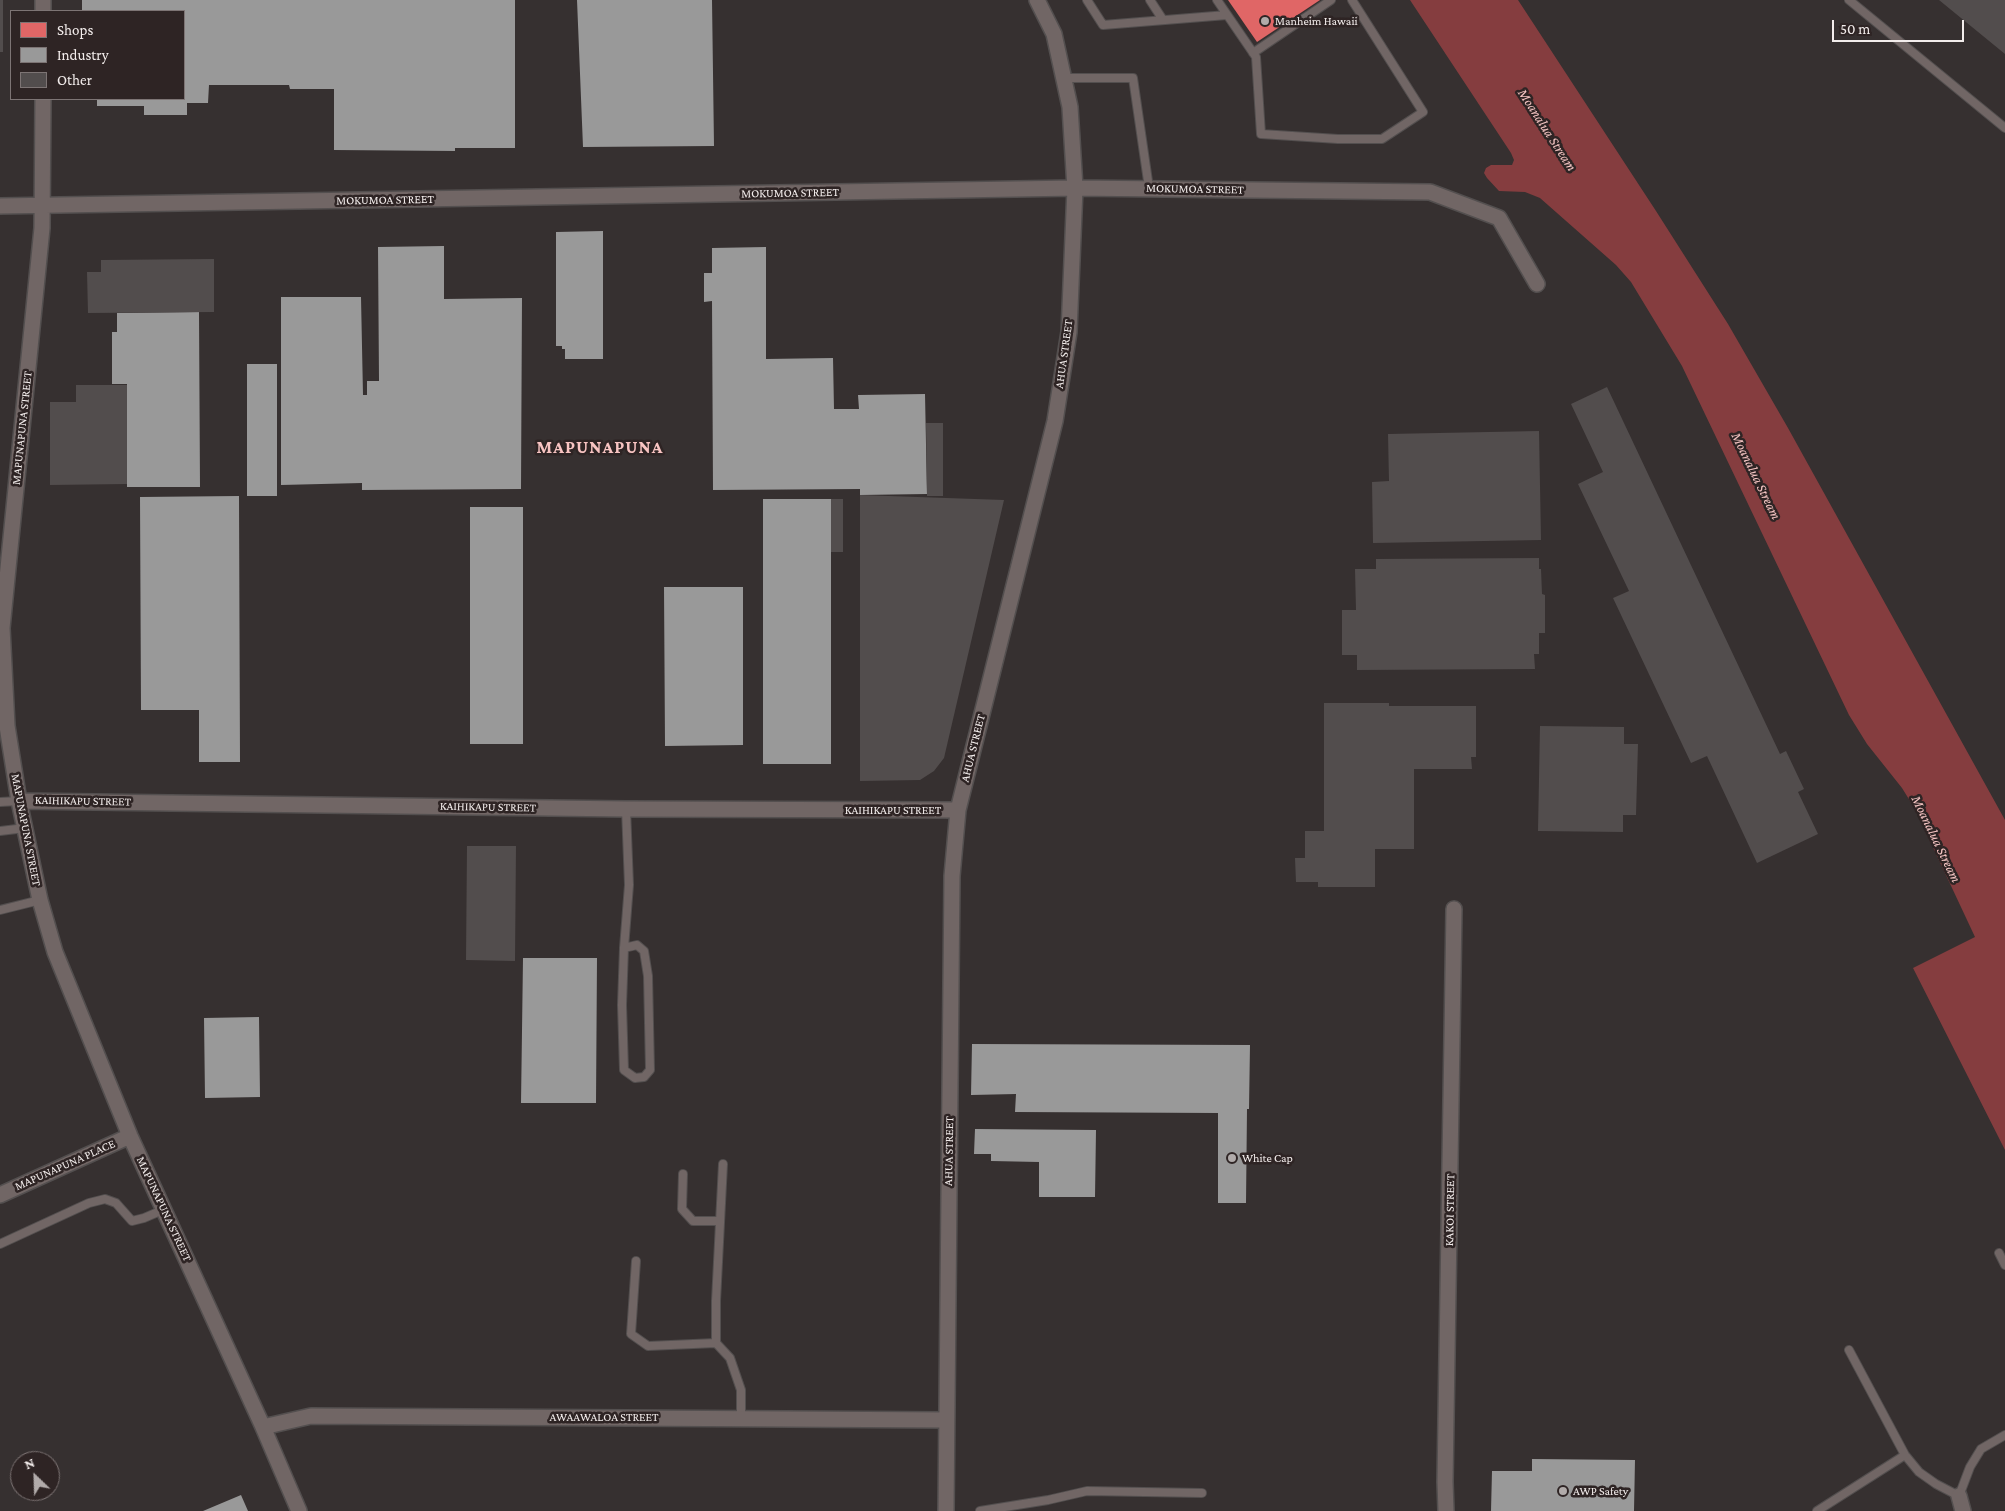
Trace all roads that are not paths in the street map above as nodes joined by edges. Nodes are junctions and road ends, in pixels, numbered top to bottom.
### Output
1 (1037, 0) edge
2 (1087, 0) edge
3 (1150, 0) edge
4 (1217, 0) edge
5 (1331, 0) edge
6 (1352, 0) edge
7 (1849, 0) edge
8 (1227, 15) junction
9 (1163, 20) junction
10 (1253, 53) junction
11 (1063, 78) junction
12 (43, 100) edge
13 (2005, 128) edge
14 (1075, 188) junction
15 (1149, 188) junction
16 (0, 206) edge
17 (41, 206) junction
18 (1537, 284) dead end
19 (2, 684) edge
20 (19, 800) junction
21 (0, 802) edge
22 (626, 809) junction
23 (958, 810) junction
24 (24, 828) junction
25 (0, 831) edge
26 (40, 900) junction
27 (1454, 909) dead end
28 (0, 910) edge
29 (624, 948) junction
30 (130, 1136) junction
31 (723, 1164) dead end
32 (683, 1174) dead end
33 (0, 1195) edge
34 (165, 1209) junction
35 (720, 1221) junction
36 (0, 1244) edge
37 (1999, 1253) dead end
38 (636, 1261) dead end
39 (2005, 1265) edge
40 (716, 1343) junction
41 (1849, 1350) dead end
42 (741, 1418) junction
43 (946, 1420) junction
44 (264, 1427) junction
45 (2005, 1435) edge
46 (1905, 1454) junction
47 (1202, 1493) dead end
48 (1959, 1496) junction
49 (299, 1511) edge
50 (946, 1511) edge
51 (980, 1511) edge
52 (1446, 1511) edge
53 (1817, 1511) edge
54 (1963, 1511) edge

1 - 11 street, AHUA STREET
2 - 9 lane
3 - 9 lane
4 - 8 lane
5 - 10 lane
6 - 10 lane
7 - 13 lane
8 - 9 lane
8 - 10 lane
11 - 14 street, AHUA STREET
11 - 15 lane
12 - 17 street, MAPUNAPUNA STREET
14 - 15 street, MOKUMOA STREET
14 - 17 street, MOKUMOA STREET
14 - 23 street, AHUA STREET
15 - 18 street, MOKUMOA STREET
16 - 17 street, MOKUMOA STREET
17 - 19 street, MAPUNAPUNA STREET
19 - 20 street, MAPUNAPUNA STREET
20 - 21 lane
20 - 22 street, KAIHIKAPU STREET
20 - 24 street, MAPUNAPUNA STREET
22 - 23 street, KAIHIKAPU STREET
22 - 29 lane
23 - 43 street, AHUA STREET
24 - 25 lane
24 - 26 street, MAPUNAPUNA STREET
26 - 28 lane
26 - 30 street, MAPUNAPUNA STREET
27 - 52 street, KAKOI STREET
29 - 29 lane
30 - 33 street, MAPUNAPUNA PLACE
30 - 34 street, MAPUNAPUNA STREET
31 - 35 lane
32 - 35 lane
34 - 36 lane
34 - 44 street, MAPUNAPUNA STREET
35 - 40 lane
37 - 39 lane
38 - 40 lane
40 - 42 lane
41 - 46 lane
42 - 43 street, AWAAWALOA STREET
42 - 44 street, AWAAWALOA STREET
43 - 50 street, AHUA STREET
44 - 49 street, MAPUNAPUNA STREET
45 - 48 lane
46 - 48 lane
46 - 53 lane
47 - 51 lane
48 - 54 street

